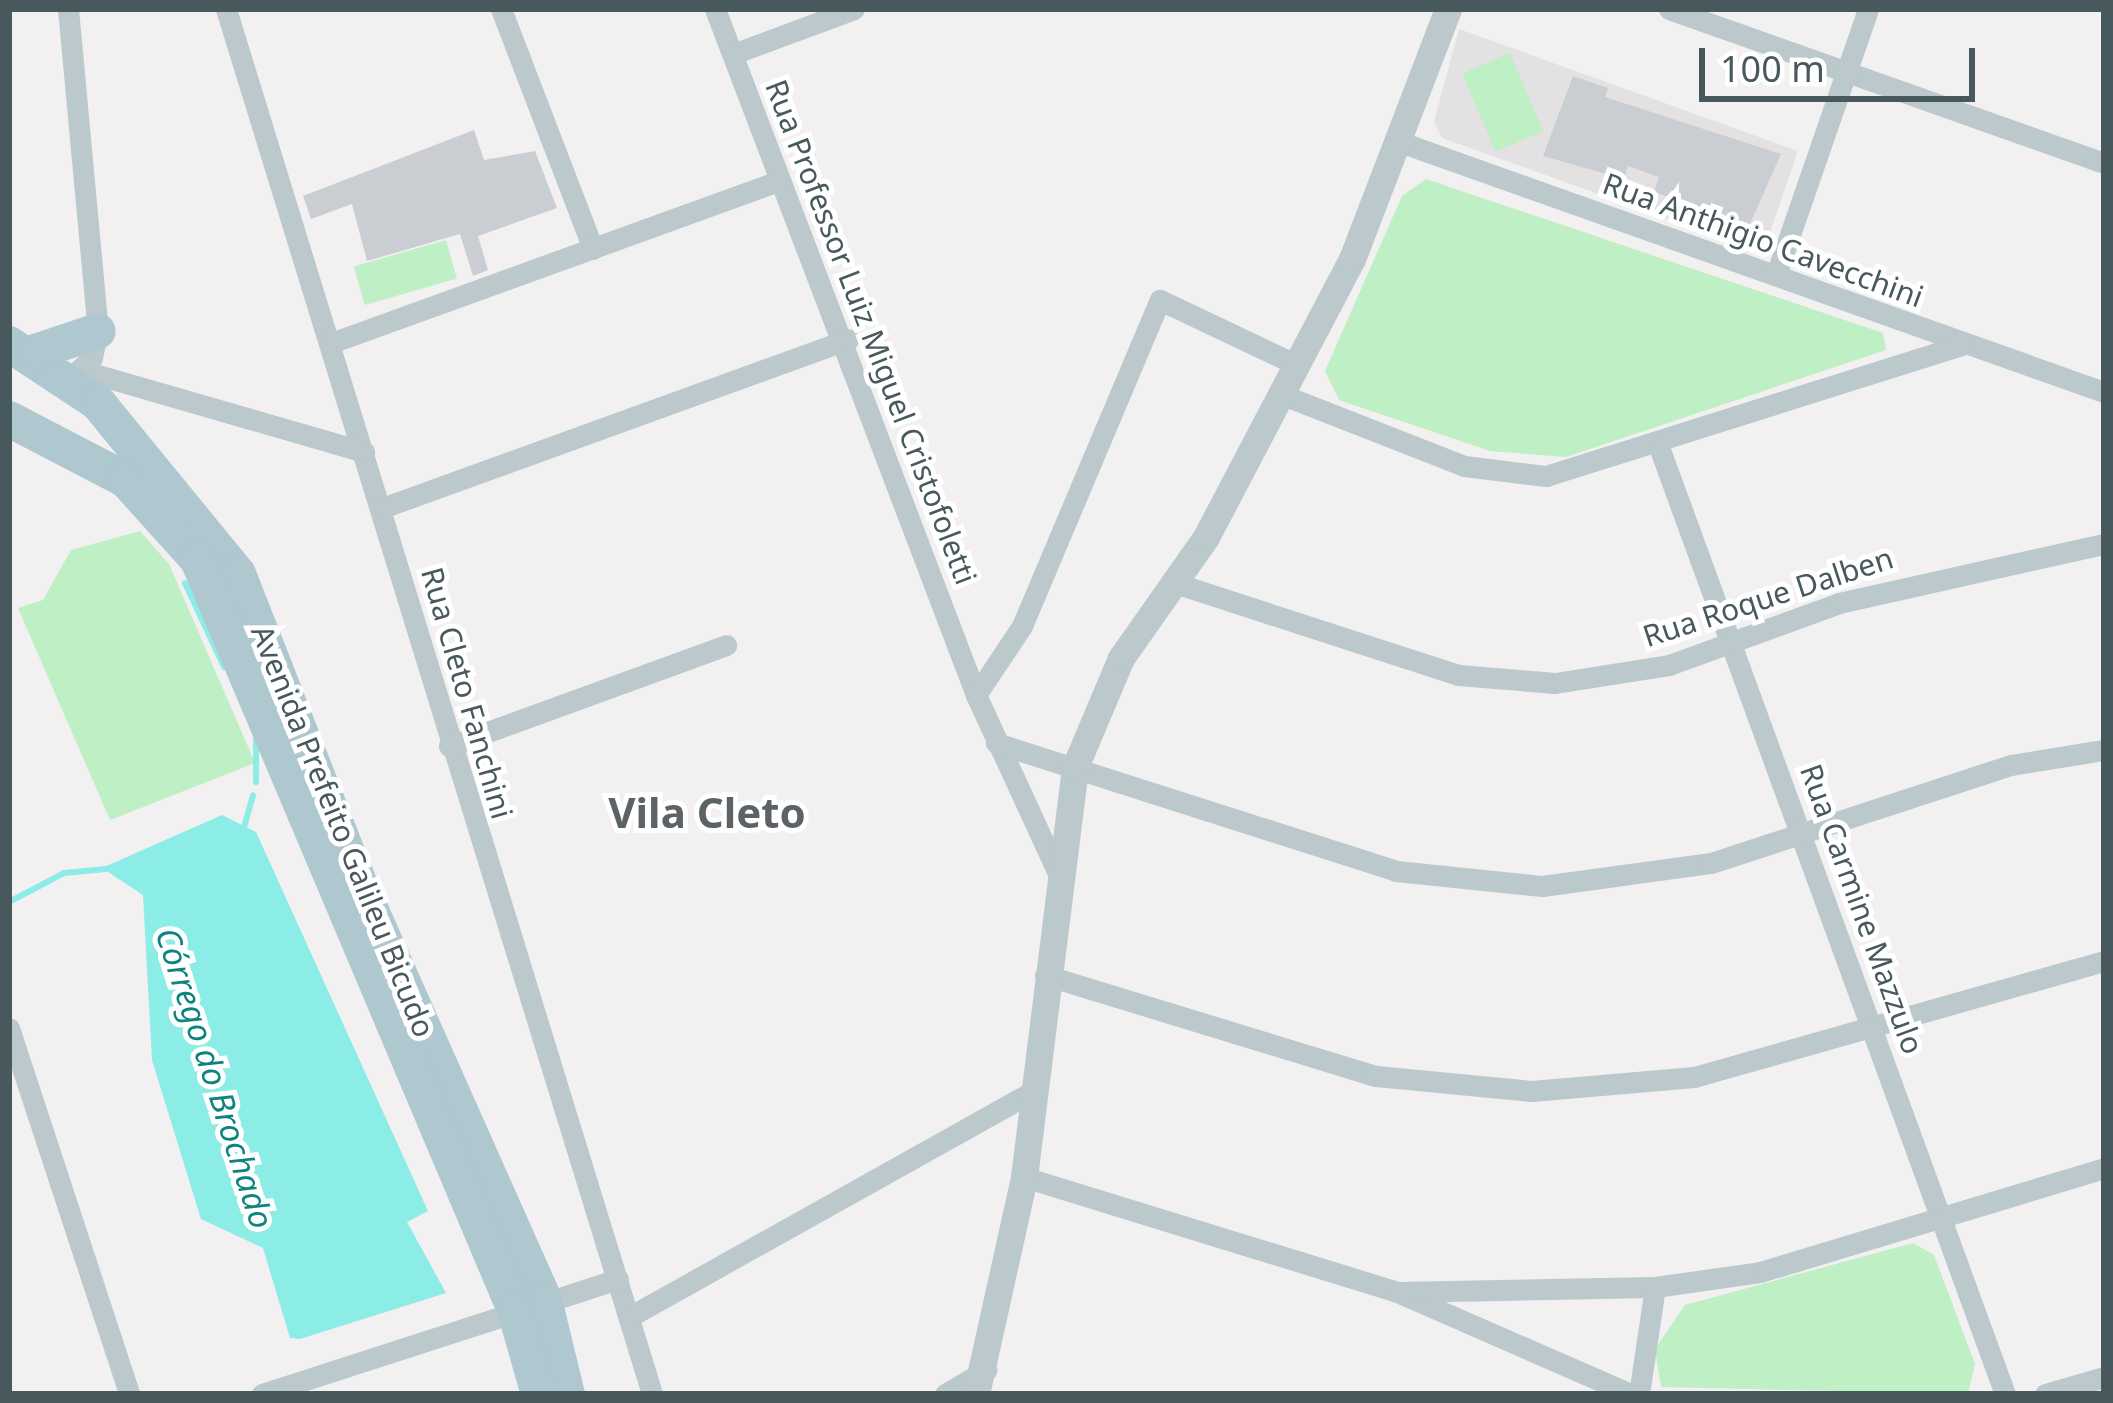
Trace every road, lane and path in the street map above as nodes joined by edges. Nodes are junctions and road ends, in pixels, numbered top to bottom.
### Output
1 (68, 9) edge
2 (226, 9) edge
3 (501, 9) edge
4 (715, 9) edge
5 (854, 9) edge
6 (1448, 9) edge
7 (1669, 9) edge
8 (1868, 9) edge
9 (824, 14) edge
10 (733, 55) junction
11 (1846, 74) junction
12 (1403, 143) junction
13 (2104, 163) edge
14 (778, 181) junction
15 (593, 249) junction
16 (1777, 275) junction
17 (848, 340) junction
18 (331, 343) junction
19 (1962, 345) junction
20 (22, 348) edge
21 (98, 360) junction
22 (1297, 365) junction
23 (2104, 392) edge
24 (1283, 395) junction
25 (12, 420) edge
26 (1659, 447) junction
27 (364, 452) junction
28 (382, 508) junction
29 (2104, 544) edge
30 (1174, 583) junction
31 (1733, 644) junction
32 (726, 645) dead end
33 (976, 695) junction
34 (996, 743) junction
35 (449, 746) junction
36 (2104, 750) edge
37 (1075, 767) junction
38 (1802, 832) junction
39 (1060, 878) junction
40 (2104, 961) edge
41 (1045, 975) junction
42 (1874, 1025) junction
43 (9, 1028) edge
44 (1029, 1093) junction
45 (2104, 1168) edge
46 (1024, 1178) junction
47 (1943, 1219) junction
48 (618, 1279) junction
49 (1655, 1288) junction
50 (1397, 1292) junction
51 (1494, 1296) junction
52 (530, 1305) junction
53 (629, 1317) junction
54 (1483, 1329) junction
55 (2104, 1377) edge
56 (981, 1382) edge
57 (129, 1394) edge
58 (262, 1394) edge
59 (539, 1394) edge
60 (568, 1394) edge
61 (652, 1394) edge
62 (945, 1394) edge
63 (1630, 1394) edge
64 (1640, 1394) edge
65 (2005, 1394) edge
66 (2045, 1394) edge

1 - 21 street
2 - 18 street, Rua Cleto Fanchini
3 - 15 street
4 - 10 street, Rua Professor Luiz Miguel Cristofoletti
5 - 9 street
6 - 12 street
7 - 11 street
8 - 11 street
9 - 10 street
10 - 14 street, Rua Professor Luiz Miguel Cristofoletti
11 - 13 street
11 - 16 street
12 - 16 street, Rua Anthigio Cavecchini
12 - 22 street
14 - 15 street
14 - 17 street, Rua Professor Luiz Miguel Cristofoletti
15 - 18 street
16 - 19 street, Rua Anthigio Cavecchini
17 - 28 street
17 - 33 street, Rua Professor Luiz Miguel Cristofoletti
18 - 27 street, Rua Cleto Fanchini
19 - 23 street, Rua Anthigio Cavecchini
19 - 26 street
20 - 21 main road
21 - 25 main road
21 - 27 street
21 - 52 main road, Avenida Prefeito Galileu Bicudo
22 - 24 street
22 - 33 street
24 - 26 street
24 - 30 street
25 - 52 main road, Avenida Prefeito Galileu Bicudo
26 - 31 street, Rua Carmine Mazzulo
27 - 28 street, Rua Cleto Fanchini
28 - 35 street, Rua Cleto Fanchini
29 - 31 street, Rua Roque Dalben
30 - 31 street, Rua Roque Dalben
30 - 37 street
31 - 38 street, Rua Carmine Mazzulo
32 - 35 street
33 - 34 street, Rua Professor Luiz Miguel Cristofoletti
34 - 37 street
34 - 39 street, Rua Professor Luiz Miguel Cristofoletti
35 - 48 street, Rua Cleto Fanchini
36 - 38 street
37 - 38 street
37 - 39 street
38 - 42 street, Rua Carmine Mazzulo
39 - 41 street
40 - 42 street
41 - 42 street
41 - 44 street
42 - 47 street, Rua Carmine Mazzulo
43 - 57 street
44 - 46 street
44 - 53 street
45 - 47 street
46 - 50 street
46 - 56 street
47 - 49 street
47 - 65 street, Rua Carmine Mazzulo
48 - 52 street
48 - 53 street, Rua Cleto Fanchini
49 - 51 street
49 - 64 street
50 - 51 street
50 - 54 street
51 - 54 street
52 - 58 street
52 - 59 main road, Avenida Prefeito Galileu Bicudo
52 - 60 main road, Avenida Prefeito Galileu Bicudo
53 - 61 street, Rua Cleto Fanchini
54 - 63 street
55 - 66 street
56 - 62 street

